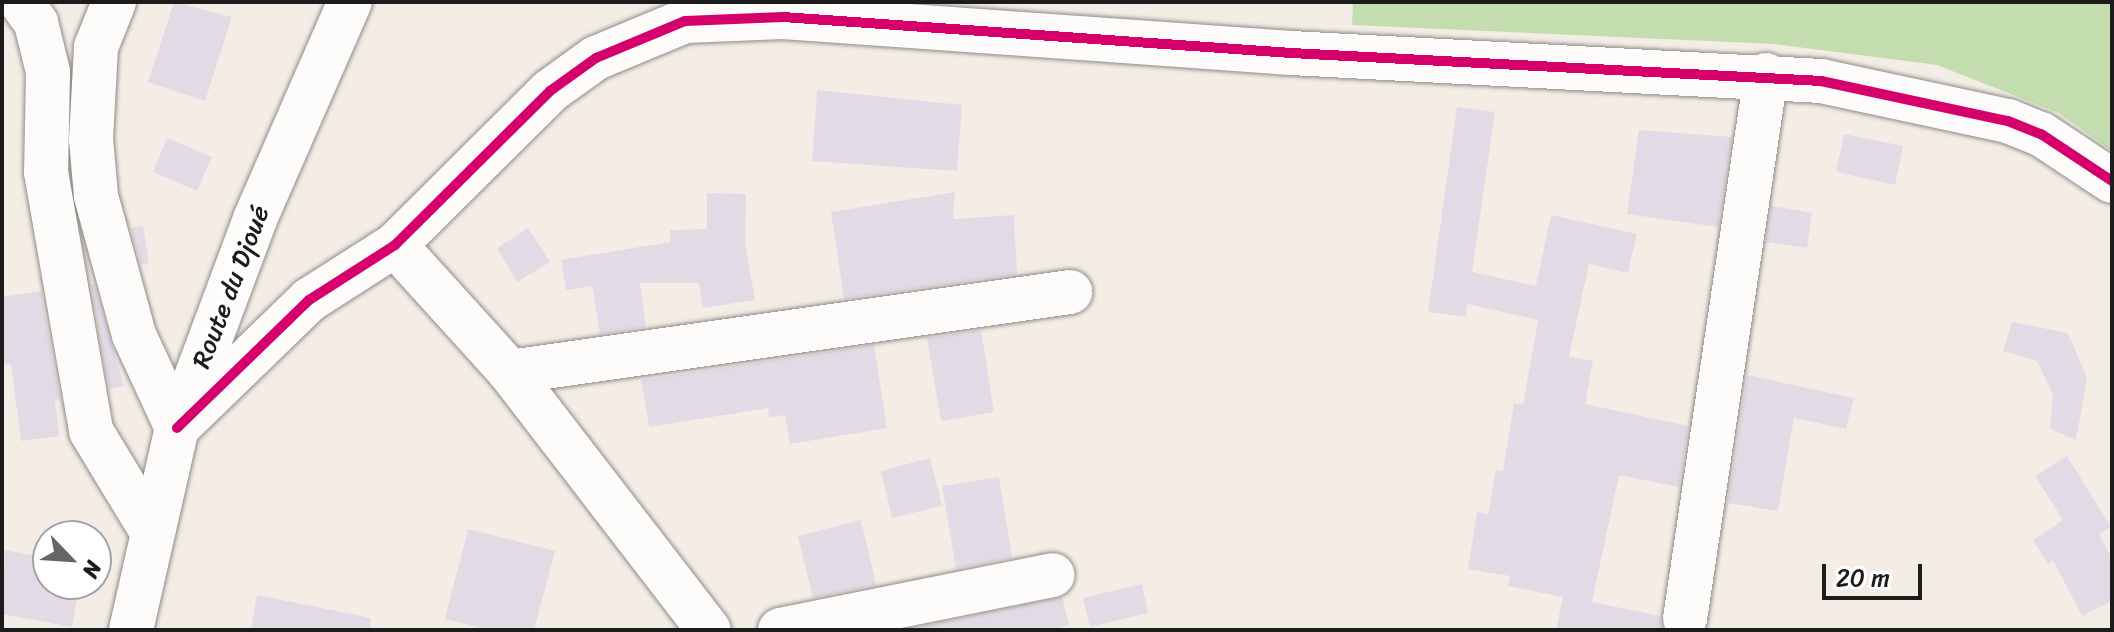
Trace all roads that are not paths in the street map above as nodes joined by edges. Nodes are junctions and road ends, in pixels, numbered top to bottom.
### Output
1 (21, 2) edge
2 (114, 2) edge
3 (350, 2) edge
4 (1766, 75) junction
5 (2112, 181) edge
6 (395, 245) junction
7 (1070, 292) dead end
8 (510, 372) junction
9 (177, 428) junction
10 (151, 530) junction
11 (1052, 575) dead end
12 (1685, 619) dead end
13 (131, 630) edge
14 (709, 630) edge
15 (780, 630) edge

1 - 10 street
2 - 9 street
3 - 9 street, Route du Djoué
4 - 5 street
4 - 6 street
4 - 12 street
6 - 8 street
6 - 9 street
7 - 8 street
8 - 14 street
9 - 10 street, Route du Djoué
10 - 13 street, Route du Djoué
11 - 15 street

